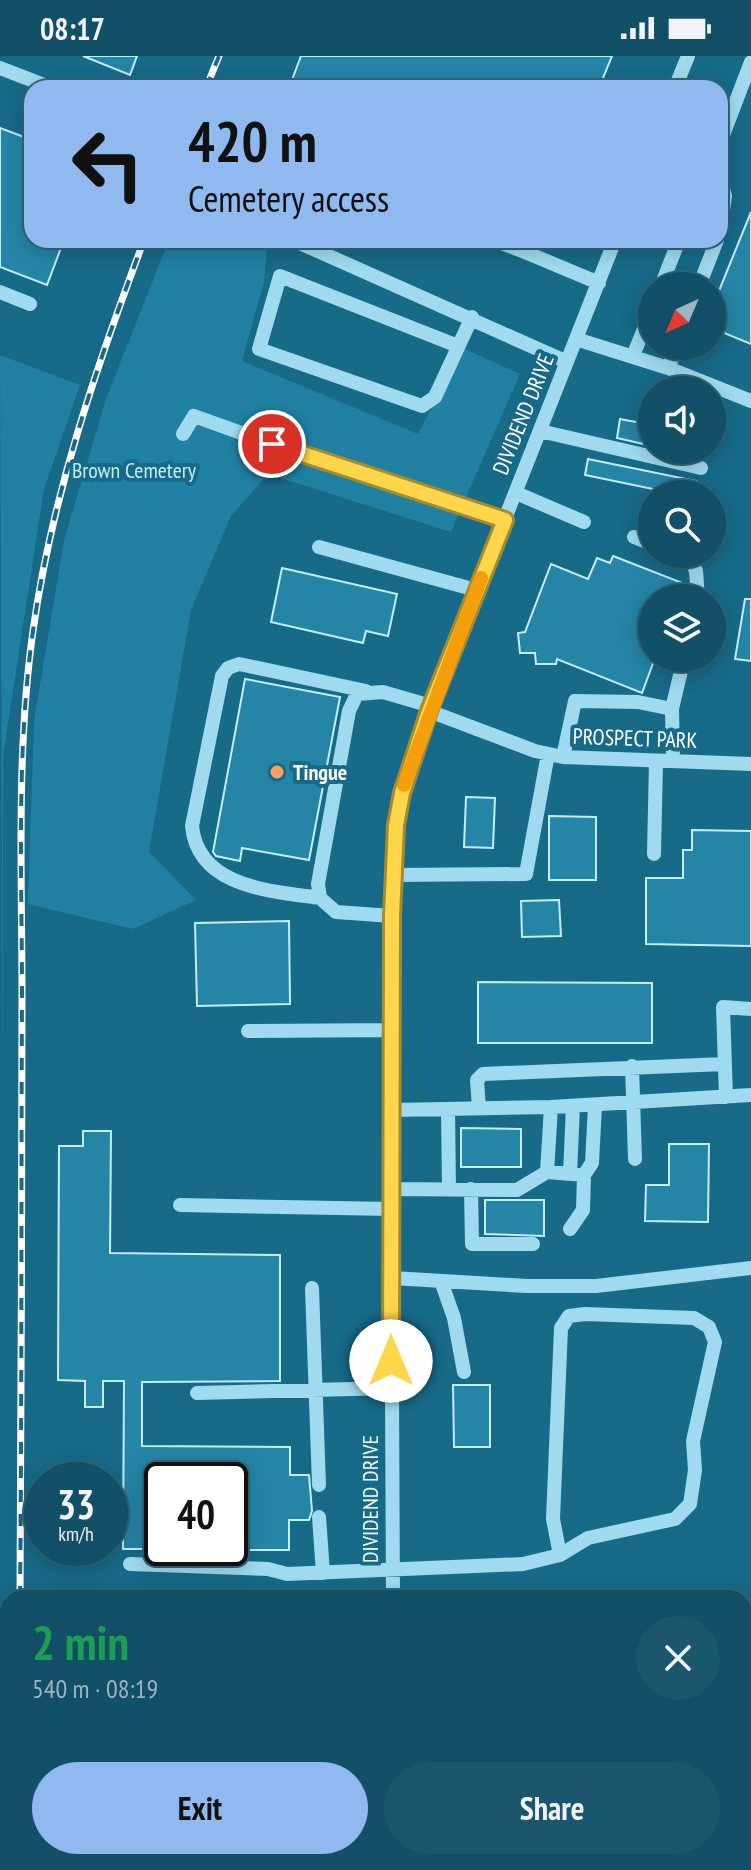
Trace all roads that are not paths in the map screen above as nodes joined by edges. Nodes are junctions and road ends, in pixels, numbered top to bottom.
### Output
1 (688, 56) edge
2 (751, 62) edge
3 (0, 68) edge
4 (31, 80) edge
5 (678, 80) edge
6 (728, 122) edge
7 (312, 248) edge
8 (531, 248) edge
9 (612, 248) edge
10 (676, 248) edge
11 (714, 248) edge
12 (666, 272) edge
13 (704, 272) edge
14 (599, 283) junction
15 (0, 292) edge
16 (30, 304) dead end
17 (472, 317) junction
18 (576, 339) junction
19 (638, 344) edge
20 (458, 346) junction
21 (633, 356) junction
22 (671, 360) edge
23 (567, 362) junction
24 (668, 368) junction
25 (751, 401) edge
26 (540, 431) junction
27 (183, 434) dead end
28 (701, 468) dead end
29 (516, 493) junction
30 (505, 520) junction
31 (584, 522) dead end
32 (634, 537) dead end
33 (638, 539) edge
34 (319, 547) dead end
35 (476, 590) junction
36 (681, 672) edge
37 (366, 691) junction
38 (430, 708) junction
39 (672, 709) junction
40 (556, 755) junction
41 (656, 761) junction
42 (673, 761) junction
43 (751, 764) edge
44 (654, 854) dead end
45 (394, 875) junction
46 (320, 898) junction
47 (392, 916) junction
48 (751, 1009) edge
49 (392, 1030) junction
50 (248, 1031) dead end
51 (724, 1064) junction
52 (632, 1066) junction
53 (751, 1095) edge
54 (726, 1097) junction
55 (632, 1104) junction
56 (573, 1106) junction
57 (595, 1106) junction
58 (551, 1107) junction
59 (479, 1108) junction
60 (448, 1109) junction
61 (392, 1110) junction
62 (635, 1159) dead end
63 (547, 1172) junction
64 (577, 1174) junction
65 (391, 1189) junction
66 (449, 1189) junction
67 (471, 1189) junction
68 (180, 1205) dead end
69 (392, 1209) junction
70 (570, 1229) dead end
71 (533, 1244) dead end
72 (751, 1268) edge
73 (392, 1278) junction
74 (441, 1281) junction
75 (312, 1288) dead end
76 (464, 1372) dead end
77 (391, 1388) junction
78 (316, 1391) junction
79 (197, 1393) dead end
80 (319, 1485) dead end
81 (319, 1517) dead end
82 (560, 1555) junction
83 (130, 1564) dead end
84 (392, 1569) junction
85 (323, 1573) junction
86 (393, 1590) edge

1 - 5 street
2 - 6 street
3 - 4 street
7 - 17 street
8 - 14 street
9 - 14 street, DIVIDEND DRIVE
10 - 12 street
11 - 13 street
14 - 18 street, DIVIDEND DRIVE
15 - 16 street
17 - 20 street
17 - 23 street
18 - 21 street
18 - 23 street, DIVIDEND DRIVE
19 - 21 street
20 - 20 street
21 - 24 street
22 - 24 street
23 - 26 street, DIVIDEND DRIVE
24 - 25 street
26 - 28 street
26 - 29 street, DIVIDEND DRIVE
27 - 30 street
29 - 30 street, DIVIDEND DRIVE
29 - 31 street
30 - 35 street, DIVIDEND DRIVE
32 - 33 street
34 - 35 street
35 - 38 street, DIVIDEND DRIVE
36 - 39 street
37 - 38 street, PROSPECT PARK
37 - 46 street
37 - 46 street, PROSPECT PARK
38 - 40 street, PROSPECT PARK
38 - 45 street, DIVIDEND DRIVE
39 - 40 street
39 - 42 street
40 - 41 street, PROSPECT PARK
40 - 45 street
41 - 42 street, PROSPECT PARK
41 - 44 street
42 - 43 street, PROSPECT PARK
45 - 47 street, DIVIDEND DRIVE
46 - 47 street
47 - 49 street, DIVIDEND DRIVE
48 - 51 street
49 - 50 street
49 - 61 street, DIVIDEND DRIVE
51 - 52 street
51 - 54 street
52 - 55 street
52 - 59 street
53 - 54 street
54 - 55 street
55 - 57 street
55 - 62 street
56 - 57 street
56 - 58 street
56 - 64 street
57 - 64 street
58 - 59 street
58 - 63 street
59 - 60 street
60 - 61 street
60 - 66 street
61 - 65 street, DIVIDEND DRIVE
63 - 64 street
63 - 67 street
64 - 70 street
65 - 66 street
65 - 69 street, DIVIDEND DRIVE
66 - 67 street
67 - 71 street
68 - 69 street
69 - 73 street, DIVIDEND DRIVE
72 - 74 street
73 - 74 street
73 - 77 street, DIVIDEND DRIVE
74 - 76 street
75 - 78 street
77 - 78 street
77 - 84 street, DIVIDEND DRIVE
78 - 79 street
78 - 80 street
81 - 85 street
82 - 82 street
82 - 84 street
83 - 85 street
84 - 85 street
84 - 86 street, DIVIDEND DRIVE

